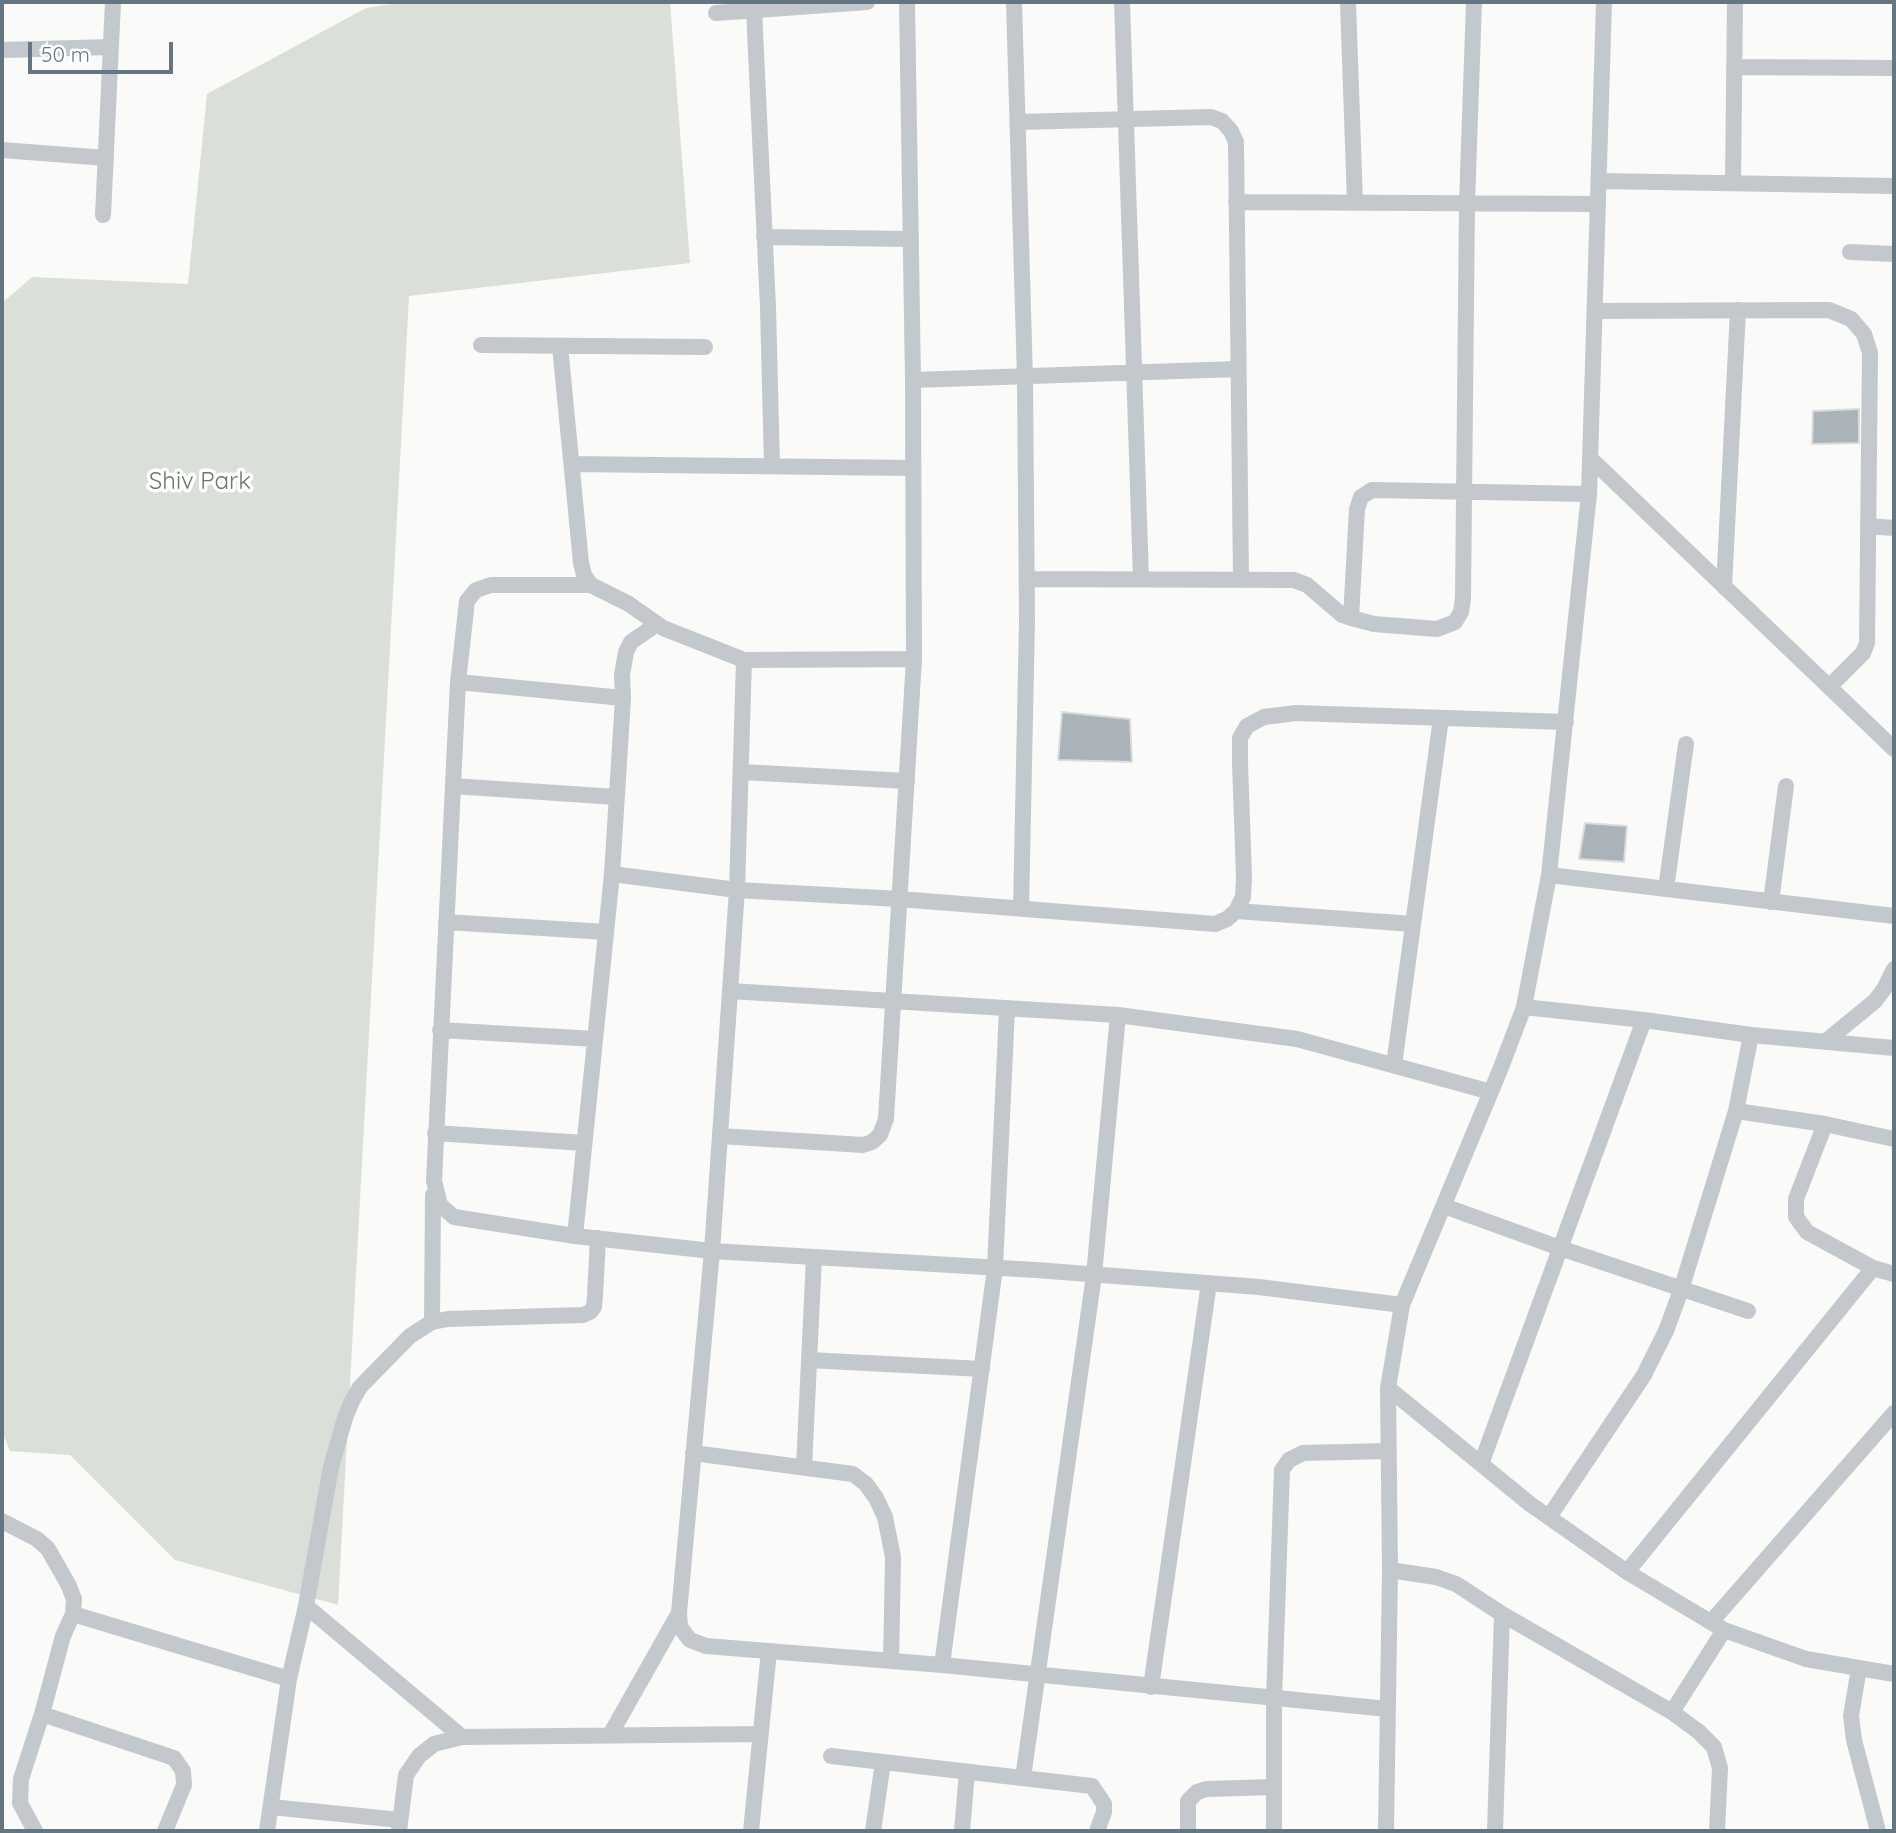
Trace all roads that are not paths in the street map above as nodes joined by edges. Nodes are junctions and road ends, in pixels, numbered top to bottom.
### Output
1 (113, 2) edge
2 (867, 2) edge
3 (907, 2) edge
4 (1014, 2) edge
5 (1122, 2) edge
6 (1348, 2) edge
7 (1474, 2) edge
8 (1604, 2) edge
9 (1735, 2) edge
10 (754, 10) junction
11 (716, 13) dead end
12 (111, 47) junction
13 (2, 50) edge
14 (1734, 67) junction
15 (1894, 68) edge
16 (1126, 120) junction
17 (1018, 122) junction
18 (2, 150) edge
19 (106, 158) junction
20 (1599, 181) junction
21 (1733, 183) junction
22 (1894, 186) edge
23 (1236, 202) junction
24 (1355, 203) junction
25 (1467, 203) junction
26 (1598, 204) junction
27 (103, 215) dead end
28 (764, 237) junction
29 (911, 239) junction
30 (1850, 252) dead end
31 (1894, 254) edge
32 (1738, 310) junction
33 (1595, 311) junction
34 (481, 345) dead end
35 (560, 346) junction
36 (705, 347) dead end
37 (1238, 369) junction
38 (1133, 374) junction
39 (1025, 378) junction
40 (913, 380) junction
41 (1591, 459) junction
42 (572, 464) junction
43 (772, 466) junction
44 (913, 468) junction
45 (1465, 493) junction
46 (1589, 495) junction
47 (1868, 526) junction
48 (1894, 528) edge
49 (1027, 579) junction
50 (1141, 579) junction
51 (1241, 580) junction
52 (591, 585) junction
53 (1724, 587) junction
54 (1351, 618) junction
55 (657, 624) junction
56 (914, 659) junction
57 (744, 660) junction
58 (458, 682) junction
59 (1829, 687) junction
60 (623, 698) junction
61 (1441, 718) junction
62 (1566, 722) junction
63 (1686, 744) dead end
64 (1894, 749) edge
65 (742, 772) junction
66 (907, 781) junction
67 (453, 786) junction
68 (1786, 786) dead end
69 (616, 797) junction
70 (612, 874) junction
71 (1549, 875) junction
72 (1666, 889) junction
73 (737, 890) junction
74 (899, 899) junction
75 (1772, 902) junction
76 (1021, 909) junction
77 (1236, 911) junction
78 (1894, 916) edge
79 (446, 922) junction
80 (1413, 924) junction
81 (606, 932) junction
82 (1894, 969) edge
83 (730, 991) junction
84 (895, 1002) junction
85 (1524, 1007) junction
86 (1007, 1009) junction
87 (1118, 1015) junction
88 (1644, 1020) junction
89 (440, 1030) junction
90 (1751, 1035) junction
91 (595, 1039) junction
92 (1825, 1042) junction
93 (1894, 1048) edge
94 (1394, 1065) junction
95 (1491, 1092) junction
96 (1736, 1111) junction
97 (1825, 1124) junction
98 (435, 1133) junction
99 (720, 1136) junction
100 (1894, 1139) edge
101 (584, 1143) junction
102 (434, 1181) junction
103 (1444, 1206) junction
104 (575, 1236) junction
105 (598, 1238) junction
106 (1560, 1248) junction
107 (712, 1251) junction
108 (814, 1257) junction
109 (995, 1268) junction
110 (1873, 1268) junction
111 (1894, 1274) edge
112 (1094, 1275) junction
113 (1209, 1283) junction
114 (1681, 1290) junction
115 (1402, 1306) junction
116 (1748, 1311) dead end
117 (432, 1322) junction
118 (809, 1360) junction
119 (982, 1369) junction
120 (1388, 1388) junction
121 (1894, 1413) edge
122 (1389, 1451) junction
123 (693, 1452) junction
124 (1481, 1464) junction
125 (804, 1467) junction
126 (1549, 1517) junction
127 (2, 1521) edge
128 (1390, 1570) junction
129 (1627, 1572) junction
130 (306, 1606) junction
131 (679, 1613) junction
132 (73, 1614) junction
133 (1502, 1614) junction
134 (1718, 1626) junction
135 (769, 1651) junction
136 (891, 1661) junction
137 (942, 1665) junction
138 (1859, 1668) junction
139 (1039, 1673) junction
140 (1894, 1674) edge
141 (289, 1679) junction
142 (1151, 1687) junction
143 (1274, 1698) junction
144 (1388, 1709) junction
145 (1672, 1712) junction
146 (42, 1714) junction
147 (761, 1734) junction
148 (610, 1735) junction
149 (462, 1737) junction
150 (831, 1756) dead end
151 (883, 1762) junction
152 (967, 1772) junction
153 (1023, 1779) junction
154 (1274, 1787) junction
155 (271, 1807) junction
156 (399, 1826) edge
157 (35, 1831) edge
158 (165, 1831) edge
159 (267, 1831) edge
160 (751, 1831) edge
161 (873, 1831) edge
162 (962, 1831) edge
163 (1097, 1831) edge
164 (1188, 1831) edge
165 (1274, 1831) edge
166 (1386, 1831) edge
167 (1495, 1831) edge
168 (1717, 1831) edge
169 (1878, 1831) edge

1 - 12 street
2 - 10 street
3 - 29 street
4 - 17 street
5 - 16 street
6 - 24 street
7 - 25 street
8 - 20 street
9 - 14 street
10 - 11 street
10 - 28 street
12 - 13 street
12 - 19 street
14 - 15 street
14 - 21 street
16 - 17 street
16 - 23 street
16 - 38 street
17 - 39 street
18 - 19 street
19 - 27 street
20 - 21 street
20 - 26 street
21 - 22 street
23 - 24 street
23 - 37 street
24 - 25 street
25 - 26 street
25 - 45 street
26 - 33 street
28 - 29 street
28 - 43 street
29 - 40 street
30 - 31 street
32 - 33 street
32 - 47 street
32 - 53 street
33 - 41 street
34 - 35 street
35 - 36 street
35 - 42 street
37 - 38 street
37 - 51 street
38 - 39 street
38 - 50 street
39 - 40 street
39 - 49 street
40 - 44 street
41 - 46 street
41 - 53 street
42 - 43 street
42 - 52 street
43 - 44 street
44 - 56 street
45 - 46 street
45 - 54 street
45 - 54 street
46 - 62 street
47 - 48 street
47 - 59 street
49 - 50 street
49 - 76 street
50 - 51 street
51 - 54 street
52 - 55 street
52 - 58 street
53 - 59 street
55 - 57 street
55 - 60 street
56 - 57 street
56 - 66 street
57 - 65 street
58 - 60 street
58 - 67 street
59 - 64 street
60 - 69 street
61 - 62 street
61 - 77 street
61 - 80 street
62 - 71 street
63 - 72 street
65 - 66 street
65 - 73 street
66 - 74 street
67 - 69 street
67 - 79 street
68 - 75 street
69 - 70 street
70 - 73 street
70 - 81 street
71 - 72 street
71 - 85 street
72 - 75 street
73 - 74 street
73 - 83 street
74 - 76 street
74 - 84 street
75 - 78 street
76 - 77 street
77 - 80 street
79 - 81 street
79 - 89 street
80 - 94 street
81 - 91 street
82 - 92 street
83 - 84 street
83 - 99 street
84 - 86 street
84 - 99 street
85 - 88 street
85 - 95 street
86 - 87 street
86 - 109 street
87 - 94 street
87 - 112 street
88 - 90 street
88 - 106 street
89 - 91 street
89 - 98 street
90 - 92 street
90 - 96 street
91 - 101 street
92 - 93 street
94 - 95 street
95 - 103 street
96 - 97 street
96 - 114 street
97 - 100 street
97 - 110 street
98 - 101 street
98 - 102 street
99 - 107 street
101 - 104 street
102 - 104 street
102 - 117 street
103 - 106 street
103 - 115 street
104 - 105 street
105 - 107 street
105 - 117 street
106 - 114 street
106 - 124 street
107 - 108 street
107 - 123 street
108 - 109 street
108 - 118 street
109 - 112 street
109 - 119 street
110 - 111 street
110 - 129 street
112 - 113 street
112 - 139 street
113 - 115 street
113 - 142 street
114 - 116 street
114 - 126 street
115 - 120 street
117 - 130 street
118 - 119 street
118 - 125 street
119 - 137 street
120 - 122 street
120 - 124 street
121 - 134 street
122 - 128 street
122 - 143 street
123 - 125 street
123 - 131 street
124 - 126 street
125 - 136 street
126 - 129 street
127 - 132 street
128 - 133 street
128 - 144 street
129 - 134 street
130 - 141 street
130 - 149 street
131 - 135 street
131 - 148 street
132 - 141 street
132 - 146 street
133 - 145 street
133 - 167 street
134 - 138 street
134 - 145 street
135 - 136 street
135 - 147 street
136 - 137 street
137 - 139 street
138 - 140 street
138 - 169 street
139 - 142 street
139 - 153 street
141 - 155 street
142 - 143 street
143 - 144 street
143 - 154 street
144 - 166 street
145 - 168 street
146 - 157 street
146 - 158 street
147 - 148 street
147 - 160 street
148 - 149 street
149 - 156 street
150 - 151 street
151 - 152 street
151 - 161 street
152 - 153 street
152 - 162 street
153 - 163 street
154 - 164 street
154 - 165 street
155 - 156 street
155 - 159 street

